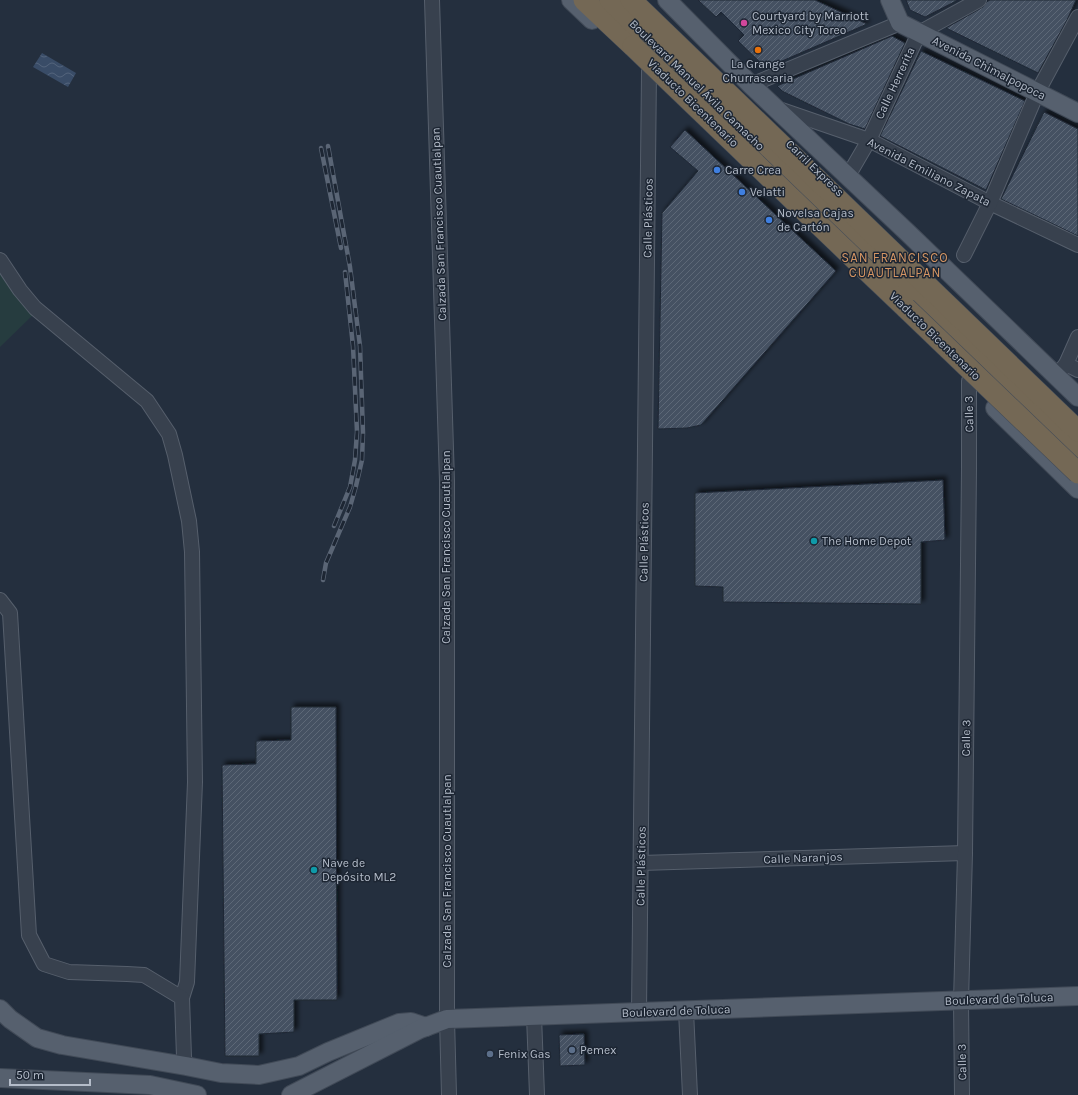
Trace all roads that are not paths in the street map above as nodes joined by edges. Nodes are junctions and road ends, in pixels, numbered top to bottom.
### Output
1 (432, 0) edge
2 (571, 0) edge
3 (584, 0) edge
4 (610, 0) edge
5 (631, 0) edge
6 (640, 0) edge
7 (644, 0) edge
8 (890, 0) edge
9 (979, 0) edge
10 (670, 2) edge
11 (1078, 16) edge
12 (900, 23) junction
13 (919, 33) junction
14 (650, 71) junction
15 (751, 85) junction
16 (1037, 93) junction
17 (776, 108) junction
18 (1078, 113) edge
19 (869, 140) junction
20 (848, 176) junction
21 (990, 203) junction
22 (796, 211) junction
23 (836, 219) junction
24 (1078, 245) edge
25 (964, 255) dead end
26 (0, 260) edge
27 (1078, 337) edge
28 (1067, 370) edge
29 (969, 381) junction
30 (1078, 396) edge
31 (1032, 409) junction
32 (1078, 411) edge
33 (1078, 419) edge
34 (1078, 431) edge
35 (1042, 454) junction
36 (1078, 454) edge
37 (1078, 473) edge
38 (1078, 489) edge
39 (0, 600) edge
40 (965, 853) junction
41 (641, 863) junction
42 (1078, 996) edge
43 (182, 998) junction
44 (961, 1000) junction
45 (0, 1008) edge
46 (686, 1011) junction
47 (639, 1012) junction
48 (534, 1016) junction
49 (447, 1019) junction
50 (426, 1027) junction
51 (186, 1066) junction
52 (0, 1078) edge
53 (198, 1095) edge
54 (291, 1095) edge
55 (449, 1095) edge
56 (537, 1095) edge
57 (690, 1095) edge
58 (962, 1095) edge

1 - 49 street, Calzada San Francisco Cuautlalpan
2 - 14 main road, Boulevard Manuel Ávila Camacho
3 - 37 highway, Viaducto Bicentenario, bridge
4 - 23 highway, Boulevard Manuel Ávila Camacho
5 - 34 highway, Boulevard Manuel Ávila Camacho
6 - 33 highway, Carril Express
7 - 32 highway
8 - 12 main road
9 - 13 street
10 - 15 main road
11 - 16 street
12 - 13 main road, Avenida Chimalpopoca
12 - 15 street
13 - 16 main road, Avenida Chimalpopoca
13 - 19 street, Calle Herrerita
14 - 22 main road, Boulevard Manuel Ávila Camacho
14 - 41 street, Calle Plásticos
15 - 17 main road
16 - 18 main road, Avenida Chimalpopoca
16 - 21 street
17 - 19 street, Avenida Emiliano Zapata
17 - 20 main road
19 - 20 street, Calle Herrerita
19 - 21 street, Avenida Emiliano Zapata
20 - 28 main road
21 - 24 street, Avenida Emiliano Zapata
21 - 25 street
22 - 23 highway
22 - 29 main road, Boulevard Manuel Ávila Camacho
23 - 31 highway, Boulevard Manuel Ávila Camacho
26 - 43 street
27 - 28 street
28 - 30 main road
29 - 35 main road, Boulevard Manuel Ávila Camacho
29 - 40 street, Calle 3
31 - 35 highway
31 - 36 highway, Boulevard Manuel Ávila Camacho
35 - 38 main road, Boulevard Manuel Ávila Camacho
39 - 43 street
40 - 41 street, Calle Naranjos
40 - 44 street, Calle 3
41 - 47 street, Calle Plásticos
42 - 44 main road, Boulevard de Toluca
43 - 51 street
44 - 46 main road, Boulevard de Toluca
44 - 58 street, Calle 3
45 - 51 main road
46 - 47 main road, Boulevard de Toluca
46 - 57 street
47 - 48 main road, Boulevard de Toluca
48 - 49 main road, Boulevard de Toluca
48 - 56 street
49 - 50 main road, Boulevard de Toluca
49 - 55 street, Calzada San Francisco Cuautlalpan
50 - 51 main road
50 - 54 main road, Boulevard de Toluca
51 - 53 main road
52 - 53 main road

